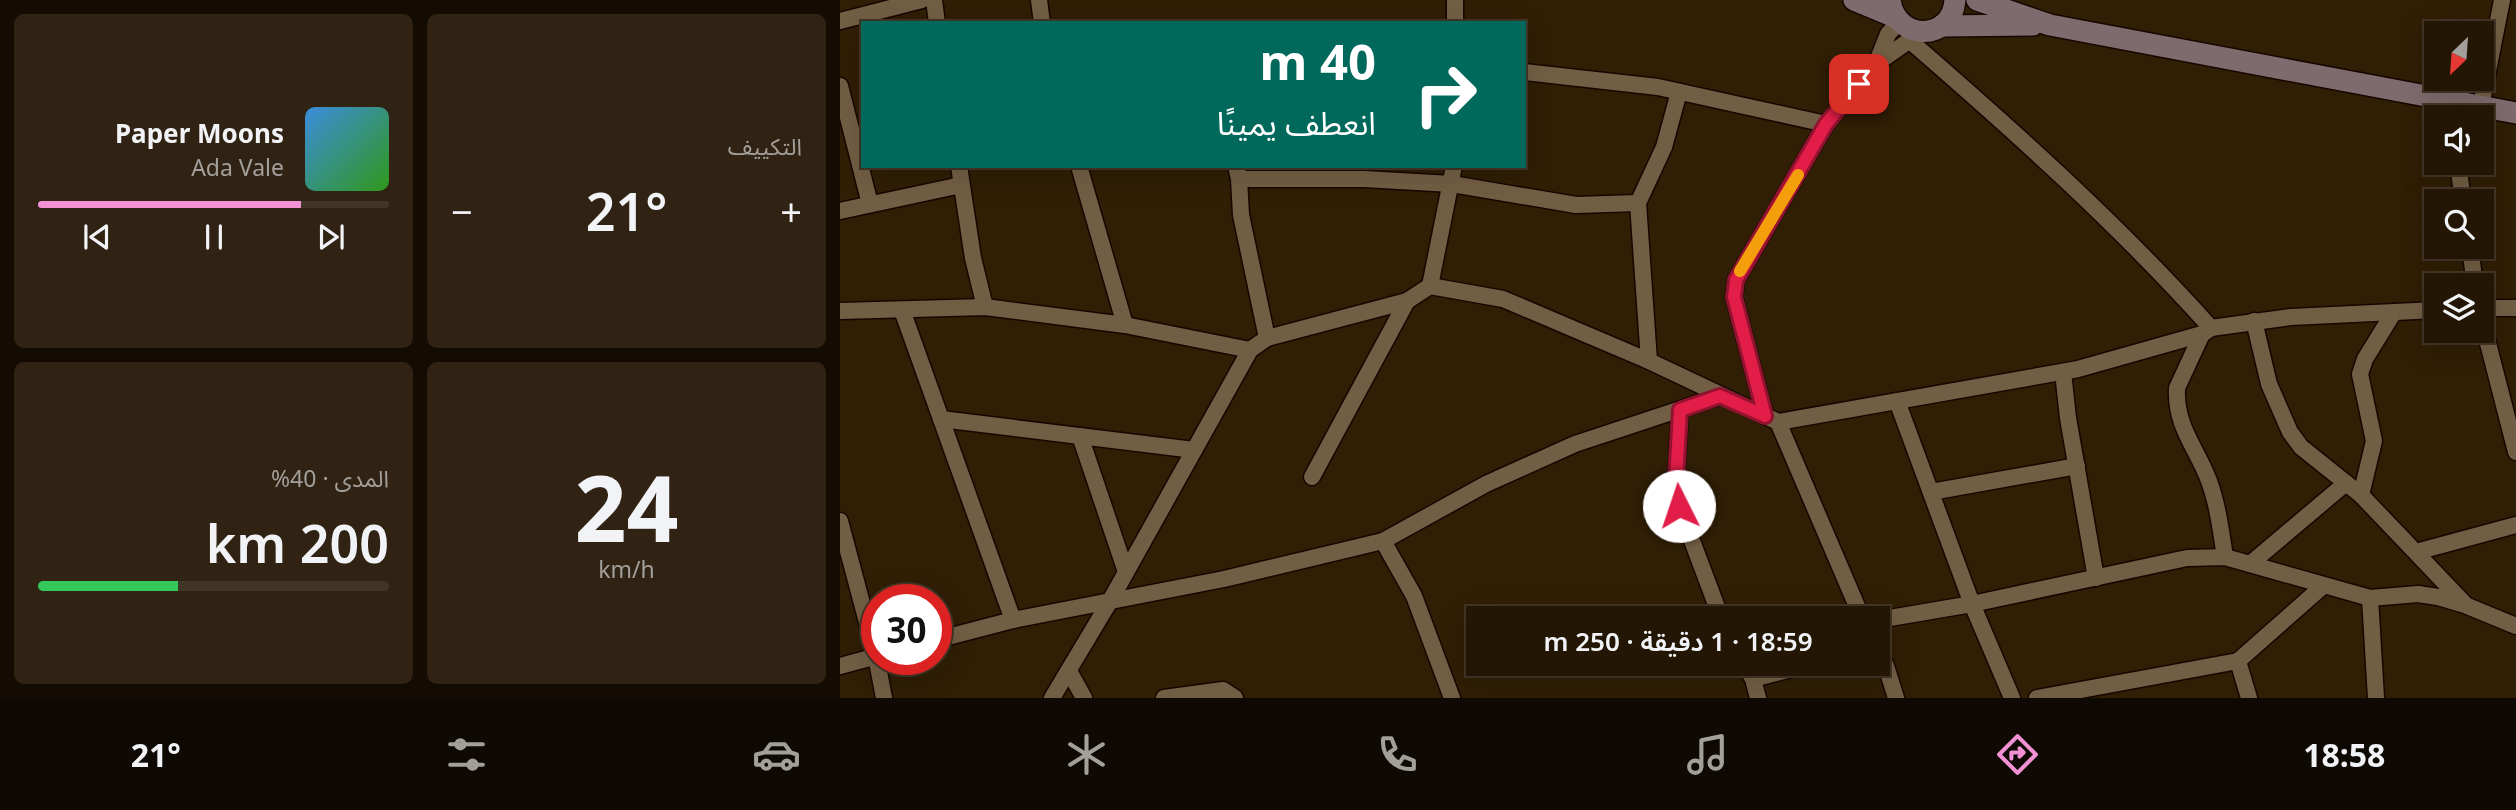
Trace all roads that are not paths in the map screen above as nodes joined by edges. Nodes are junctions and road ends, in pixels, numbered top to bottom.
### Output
1 (922, 0) edge
2 (934, 0) edge
3 (1039, 0) edge
4 (1455, 0) edge
5 (1854, 0) edge
6 (1955, 0) edge
7 (1977, 0) edge
8 (2501, 0) edge
9 (840, 20) edge
10 (937, 21) edge
11 (1042, 21) edge
12 (1455, 21) edge
13 (1909, 23) edge
14 (2050, 25) junction
15 (1526, 72) edge
16 (840, 86) edge
17 (1679, 92) junction
18 (2431, 105) edge
19 (2481, 105) edge
20 (2494, 109) edge
21 (2516, 113) edge
22 (1826, 124) junction
23 (959, 168) edge
24 (1085, 168) edge
25 (1454, 168) edge
26 (1237, 173) edge
27 (1452, 184) junction
28 (961, 185) junction
29 (1639, 203) junction
30 (870, 204) junction
31 (840, 211) edge
32 (1430, 286) junction
33 (1407, 301) junction
34 (985, 307) junction
35 (2494, 308) edge
36 (2516, 308) edge
37 (902, 310) junction
38 (840, 311) edge
39 (2424, 311) edge
40 (2394, 312) junction
41 (2254, 321) junction
42 (1125, 325) junction
43 (2206, 331) junction
44 (1267, 338) junction
45 (2488, 343) edge
46 (1250, 350) junction
47 (1649, 361) junction
48 (2063, 372) junction
49 (1720, 396) junction
50 (1897, 401) junction
51 (1680, 410) junction
52 (941, 419) junction
53 (1772, 419) junction
54 (1080, 436) junction
55 (1194, 450) junction
56 (2516, 452) edge
57 (2077, 466) junction
58 (1312, 477) dead end
59 (2346, 483) junction
60 (1931, 492) junction
61 (2361, 495) junction
62 (840, 522) edge
63 (2516, 525) edge
64 (1384, 541) junction
65 (2416, 552) junction
66 (2225, 557) junction
67 (2250, 564) junction
68 (1126, 572) junction
69 (2096, 578) junction
70 (2323, 586) junction
71 (2370, 598) junction
72 (861, 600) edge
73 (1110, 601) junction
74 (1972, 604) junction
75 (2465, 605) junction
76 (1716, 606) edge
77 (1858, 606) edge
78 (1890, 618) edge
79 (1013, 620) junction
80 (2516, 626) edge
81 (952, 636) edge
82 (861, 660) edge
83 (2238, 661) junction
84 (840, 666) edge
85 (1069, 671) junction
86 (880, 675) edge
87 (1751, 676) edge
88 (1765, 676) edge
89 (1888, 676) edge
90 (1753, 679) junction
91 (884, 698) edge
92 (1052, 698) edge
93 (1084, 698) edge
94 (1164, 698) edge
95 (1235, 698) edge
96 (1451, 698) edge
97 (1758, 698) edge
98 (1896, 698) edge
99 (2011, 698) edge
100 (2038, 698) edge
101 (2249, 698) edge
102 (2376, 698) edge

1 - 9 street
2 - 10 street
3 - 11 street
4 - 12 street
5 - 13 main road
6 - 13 main road
7 - 14 main road
8 - 19 street
13 - 14 main road
13 - 22 street
13 - 43 street
14 - 18 main road
15 - 17 street
16 - 30 street
17 - 22 street
17 - 29 street
20 - 21 main road
22 - 53 street
23 - 28 street
24 - 42 street
25 - 27 street
26 - 27 street
26 - 44 street
27 - 29 street
27 - 32 street
28 - 30 street
28 - 34 street
29 - 47 street
30 - 31 street
32 - 33 street
32 - 47 street
33 - 44 street
33 - 58 street
34 - 37 street
34 - 42 street
35 - 36 street
37 - 38 street
37 - 52 street
39 - 40 street
40 - 41 street
40 - 61 street
41 - 43 street
41 - 59 street
42 - 46 street
43 - 48 street
43 - 66 street
44 - 46 street
45 - 56 street
46 - 55 street
47 - 49 street
48 - 50 street
48 - 57 street
49 - 51 street
49 - 53 street
50 - 53 street
50 - 60 street
51 - 64 street
51 - 76 street
52 - 54 street
52 - 79 street
53 - 77 street
54 - 55 street
54 - 68 street
55 - 68 street
57 - 60 street
57 - 69 street
59 - 61 street
59 - 67 street
60 - 74 street
61 - 65 street
62 - 72 street
63 - 65 street
64 - 73 street
64 - 96 street
65 - 75 street
66 - 67 street
66 - 69 street
67 - 70 street
68 - 73 street
69 - 74 street
70 - 71 street
70 - 83 street
71 - 75 street
71 - 102 street
73 - 79 street
73 - 85 street
74 - 78 street
74 - 99 street
75 - 80 street
79 - 81 street
82 - 84 street
83 - 100 street
83 - 101 street
85 - 92 street
85 - 93 street
86 - 91 street
87 - 90 street
88 - 90 street
89 - 98 street
90 - 97 street
94 - 95 street

